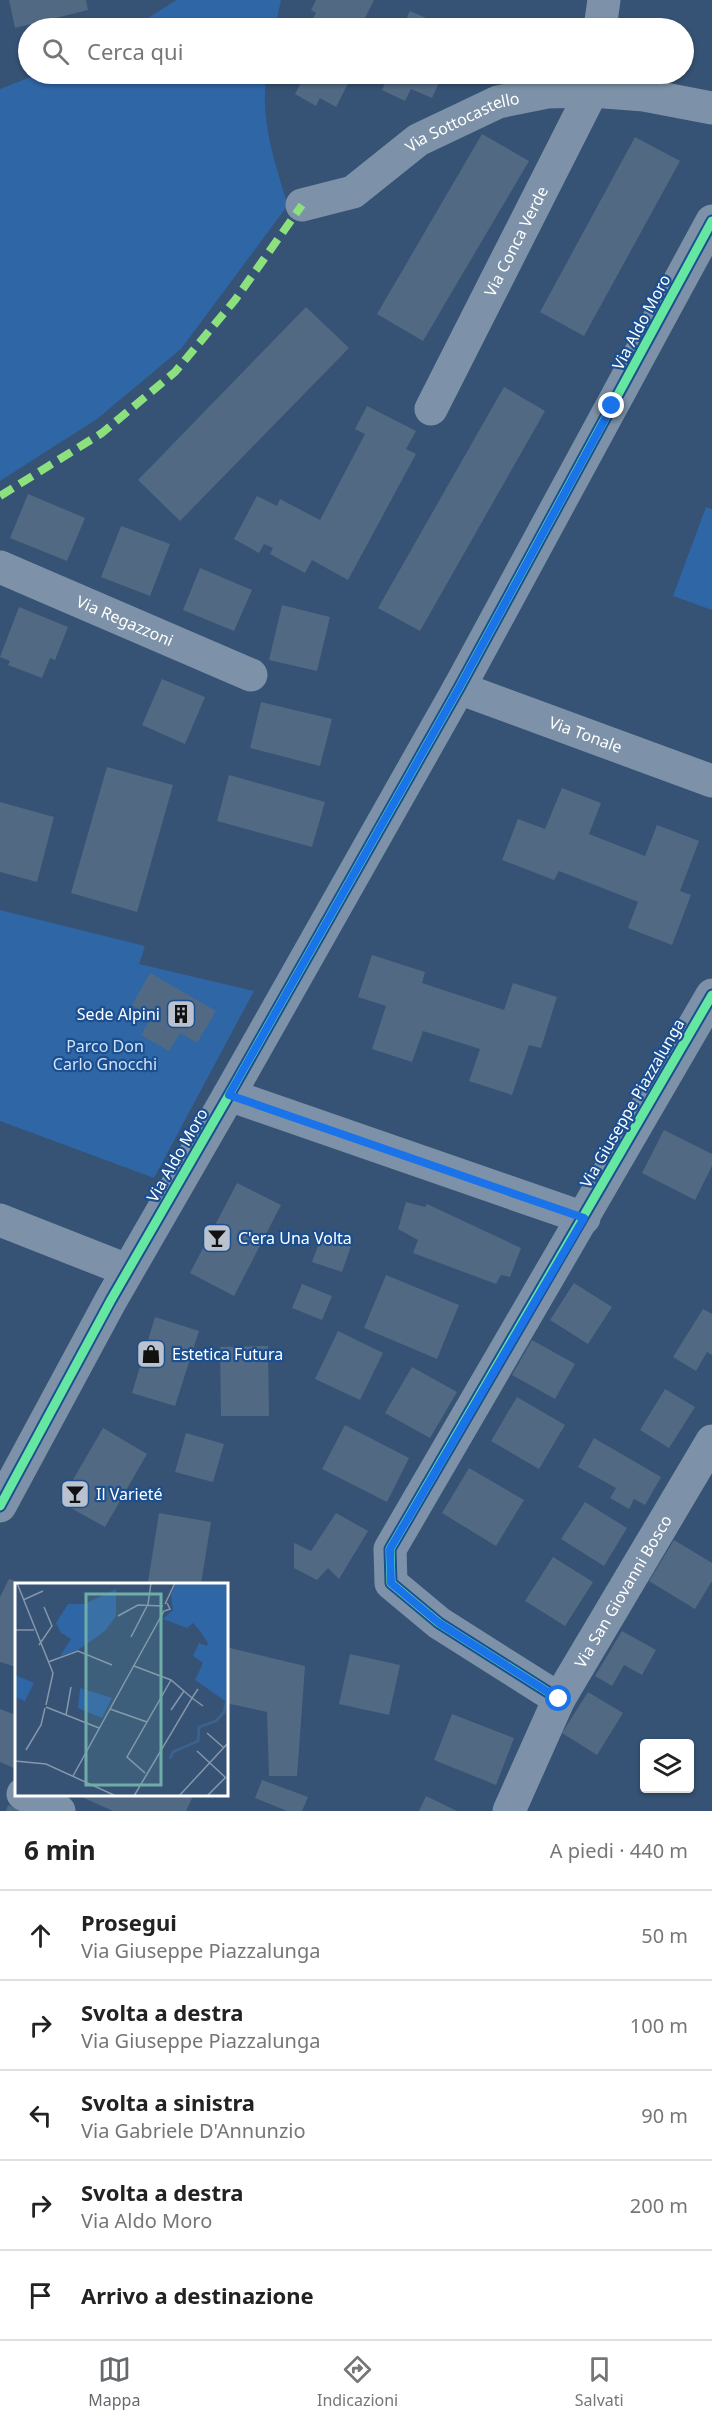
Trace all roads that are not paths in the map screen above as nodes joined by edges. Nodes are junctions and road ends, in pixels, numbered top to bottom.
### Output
1 (604, 0) edge
2 (601, 18) edge
3 (584, 84) edge
4 (592, 84) edge
5 (601, 84) edge
6 (712, 108) edge
7 (302, 205) dead end
8 (712, 221) edge
9 (431, 409) dead end
10 (0, 567) edge
11 (251, 675) dead end
12 (459, 688) junction
13 (712, 781) edge
14 (712, 995) edge
15 (229, 1095) junction
16 (584, 1218) junction
17 (0, 1220) edge
18 (127, 1270) junction
19 (712, 1441) edge
20 (0, 1506) edge
21 (559, 1699) junction
22 (0, 1784) edge
23 (15, 1791) edge
24 (27, 1796) edge
25 (59, 1811) edge
26 (509, 1811) edge

1 - 2 street
3 - 7 street, Via Sottocastello
4 - 9 street, Via Conca Verde
5 - 6 street, Via Sottocastello
8 - 12 street, Via Aldo Moro
10 - 11 street, Via Regazzoni
12 - 13 street, Via Tonale
12 - 15 street, Via Aldo Moro
14 - 16 street, Via Giuseppe Piazzalunga
15 - 16 street
15 - 18 street, Via Aldo Moro
16 - 21 street, Via Giuseppe Piazzalunga
17 - 18 street
18 - 20 street, Via Aldo Moro
19 - 21 street, Via San Giovanni Bosco
21 - 26 street, Via San Giovanni Bosco
22 - 23 street
24 - 25 street

